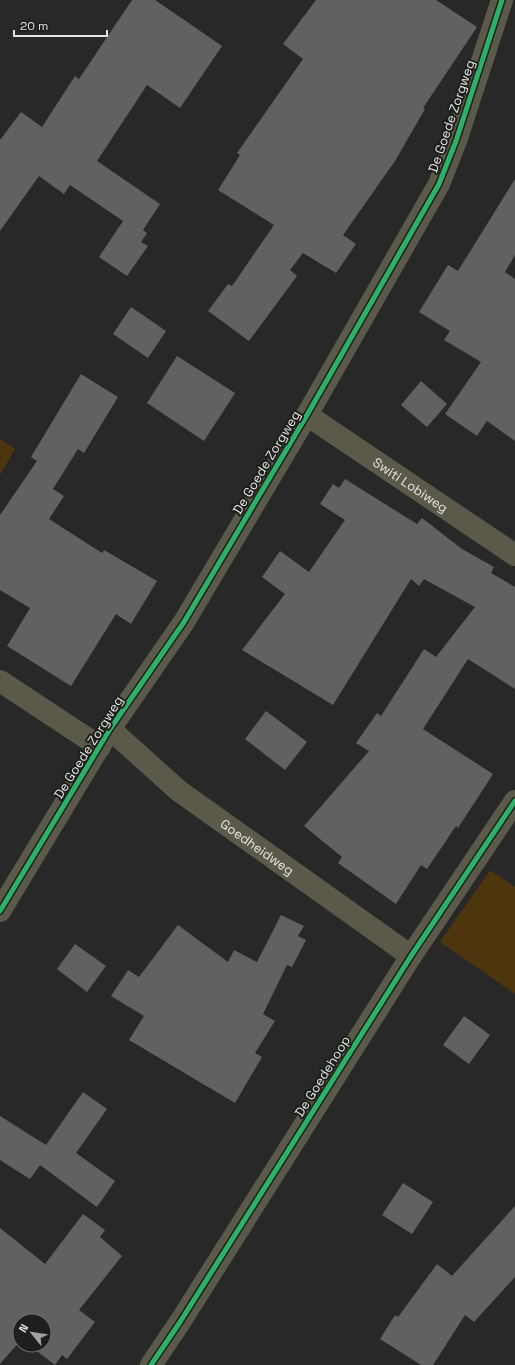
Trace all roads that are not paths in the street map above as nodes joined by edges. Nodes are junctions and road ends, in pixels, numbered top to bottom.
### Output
1 (502, 0) edge
2 (307, 415) junction
3 (515, 555) edge
4 (0, 681) edge
5 (105, 738) junction
6 (515, 801) edge
7 (0, 911) edge
8 (411, 956) junction
9 (151, 1365) edge

1 - 2 street, De Goede Zorgweg
2 - 3 street, Switi Lobiweg
2 - 5 street, De Goede Zorgweg
4 - 5 street, Goedheidweg
5 - 7 street, De Goede Zorgweg
5 - 8 street, Goedheidweg
6 - 8 street, De Goedehoop
8 - 9 street, De Goedehoop

